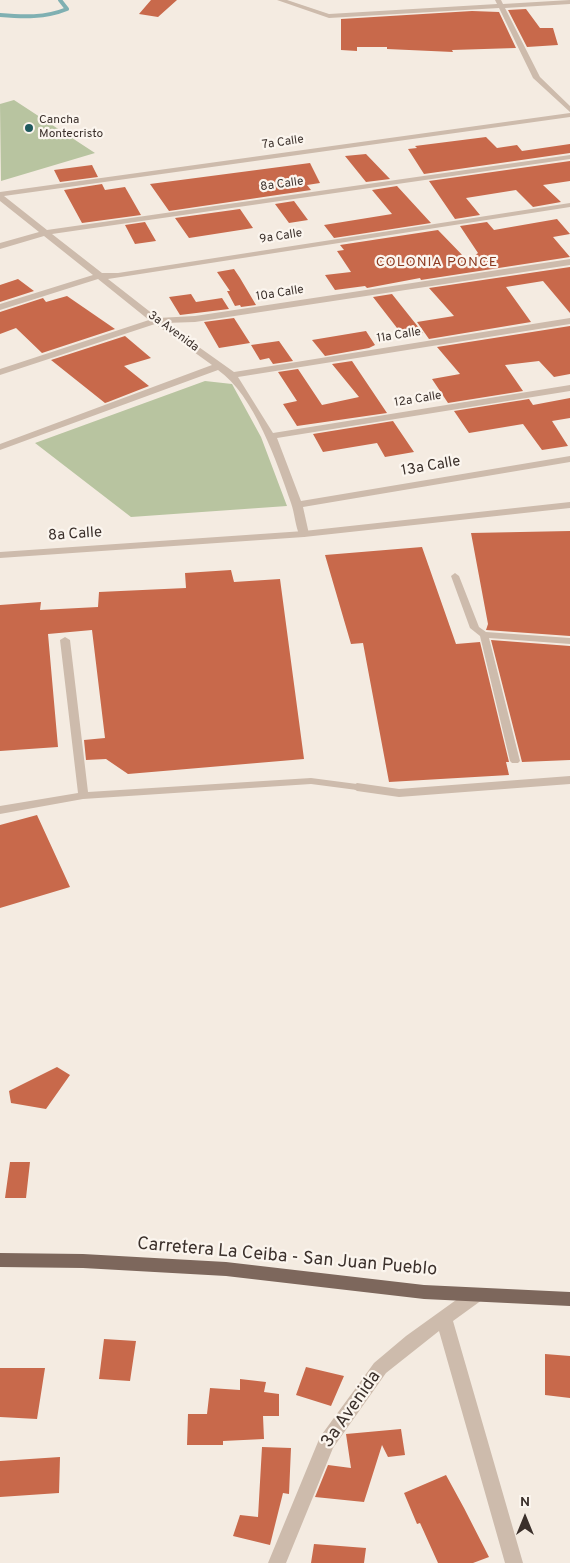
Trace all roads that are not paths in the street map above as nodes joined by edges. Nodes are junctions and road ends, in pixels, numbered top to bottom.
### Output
1 (280, 0) edge
2 (570, 2) edge
3 (499, 3) edge
4 (570, 110) edge
5 (570, 115) edge
6 (570, 157) edge
7 (0, 196) edge
8 (570, 205) edge
9 (44, 233) junction
10 (0, 246) edge
11 (570, 262) edge
12 (100, 276) junction
13 (0, 306) edge
14 (156, 321) junction
15 (570, 321) edge
16 (219, 366) junction
17 (0, 372) edge
18 (232, 375) junction
19 (570, 388) edge
20 (271, 436) junction
21 (0, 448) edge
22 (570, 459) edge
23 (297, 505) junction
24 (570, 505) edge
25 (304, 534) junction
26 (0, 555) edge
27 (455, 576) dead end
28 (484, 635) junction
29 (65, 640) dead end
30 (570, 641) edge
31 (515, 761) dead end
32 (570, 780) edge
33 (357, 787) joint
34 (83, 796) junction
35 (0, 810) edge
36 (0, 1260) edge
37 (476, 1295) junction
38 (570, 1299) edge
39 (444, 1318) junction
40 (276, 1563) edge
41 (514, 1563) edge

1 - 3 street
2 - 3 street
3 - 4 street
5 - 7 street, 7a Calle
6 - 9 street, 8a Calle
7 - 9 street, 3a Avenida
8 - 12 street, 9a Calle
9 - 10 street, 8a Calle
9 - 12 street, 3a Avenida
11 - 14 street, 10a Calle
12 - 13 street, 9a Calle
12 - 14 street, 3a Avenida
14 - 16 street, 3a Avenida
14 - 17 street, 10a Calle
15 - 18 street, 11a Calle
16 - 18 street, 3a Avenida
16 - 21 street
18 - 20 street, 3a Avenida
19 - 20 street, 12a Calle
20 - 23 street, 3a Avenida
22 - 23 street, 13a Calle
23 - 25 street, 3a Avenida
24 - 25 street, 8a Calle
25 - 26 street, 8a Calle
27 - 28 lane
28 - 30 lane
28 - 31 lane
29 - 34 lane
32 - 33 street
33 - 34 lane
34 - 35 lane
36 - 37 main road, Carretera La Ceiba - San Juan Pueblo
37 - 38 main road, Carretera La Ceiba - San Juan Pueblo
37 - 39 street, 3a Avenida
39 - 40 street, 3a Avenida
39 - 41 street

